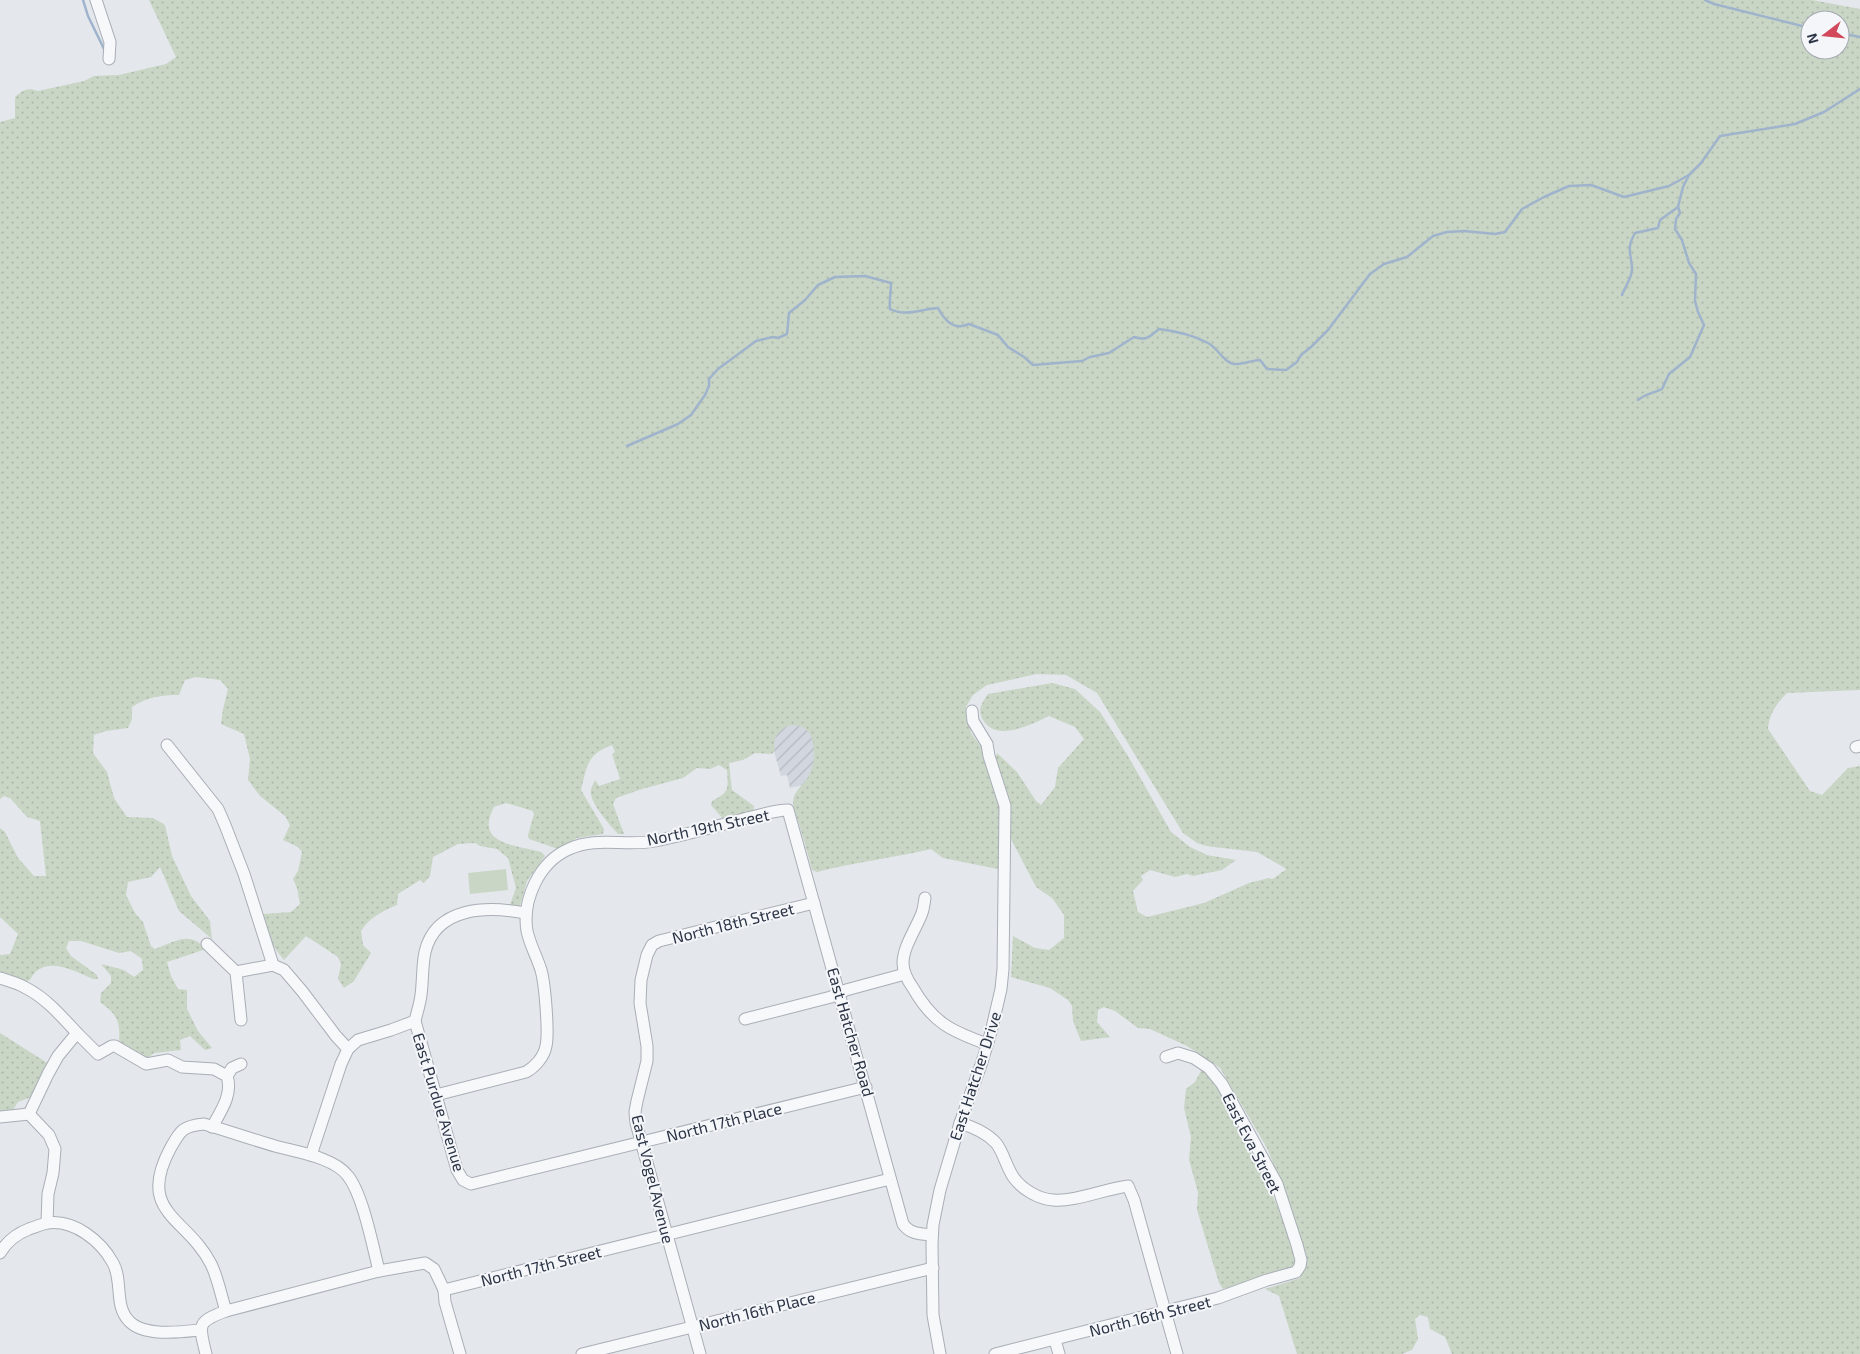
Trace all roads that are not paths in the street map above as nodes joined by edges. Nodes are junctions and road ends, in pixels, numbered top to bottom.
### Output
1 (96, 0) edge
2 (109, 59) dead end
3 (972, 711) dead end
4 (167, 745) dead end
5 (788, 810) joint
6 (925, 898) dead end
7 (814, 903) junction
8 (525, 913) junction
9 (207, 944) dead end
10 (652, 945) joint
11 (273, 965) junction
12 (236, 972) junction
13 (905, 974) junction
14 (0, 978) edge
15 (840, 994) junction
16 (745, 1019) dead end
17 (241, 1020) dead end
18 (415, 1021) junction
19 (77, 1033) junction
20 (987, 1044) junction
21 (348, 1049) junction
22 (1166, 1058) dead end
23 (241, 1064) dead end
24 (227, 1076) junction
25 (866, 1087) junction
26 (436, 1095) junction
27 (29, 1114) junction
28 (0, 1117) edge
29 (960, 1124) junction
30 (212, 1127) junction
31 (641, 1142) junction
32 (311, 1155) junction
33 (890, 1179) junction
34 (466, 1182) joint
35 (47, 1223) junction
36 (666, 1235) junction
37 (932, 1235) junction
38 (0, 1253) edge
39 (1300, 1266) joint
40 (932, 1268) junction
41 (379, 1271) junction
42 (444, 1290) junction
43 (226, 1311) junction
44 (1165, 1312) junction
45 (692, 1327) junction
46 (200, 1330) junction
47 (1055, 1340) junction
48 (206, 1354) edge
49 (460, 1354) edge
50 (582, 1354) edge
51 (700, 1354) edge
52 (940, 1354) edge
53 (995, 1354) edge
54 (1059, 1354) edge
55 (1177, 1354) edge

1 - 2 street
3 - 20 street, East Hatcher Drive
4 - 11 street
5 - 7 street, East Hatcher Road
5 - 8 street, North 19th Street
6 - 13 street
7 - 10 street, North 18th Street
7 - 15 street, East Hatcher Road
8 - 18 street
8 - 26 street
9 - 12 street
10 - 31 street, East Vogel Avenue
11 - 12 street
11 - 21 street
12 - 17 street
13 - 15 street
13 - 20 street
14 - 19 street
15 - 16 street
15 - 25 street, East Hatcher Road
18 - 21 street
18 - 26 street, East Purdue Avenue
19 - 24 street
19 - 27 street
20 - 29 street, East Hatcher Drive
21 - 32 street
22 - 39 street, East Eva Street
23 - 24 street
24 - 30 street
25 - 31 street, North 17th Place
25 - 33 street, East Hatcher Road
26 - 34 street, East Purdue Avenue
27 - 28 street
27 - 35 street
29 - 37 street, East Hatcher Drive
29 - 44 street
30 - 32 street
30 - 43 street
31 - 34 street, North 17th Place
31 - 36 street, East Vogel Avenue
32 - 41 street
33 - 36 street, North 17th Street
33 - 37 street, East Hatcher Road
35 - 38 street
35 - 46 street
36 - 42 street, North 17th Street
36 - 45 street, East Vogel Avenue
37 - 40 street, East Hatcher Drive
39 - 44 street, North 16th Street
40 - 45 street, North 16th Place
40 - 52 street, East Hatcher Drive
41 - 42 street
41 - 43 street
42 - 49 street
43 - 46 street
44 - 47 street, North 16th Street
44 - 55 street
45 - 50 street, North 16th Place
45 - 51 street, East Vogel Avenue
46 - 48 street
47 - 53 street, North 16th Street
47 - 54 street

